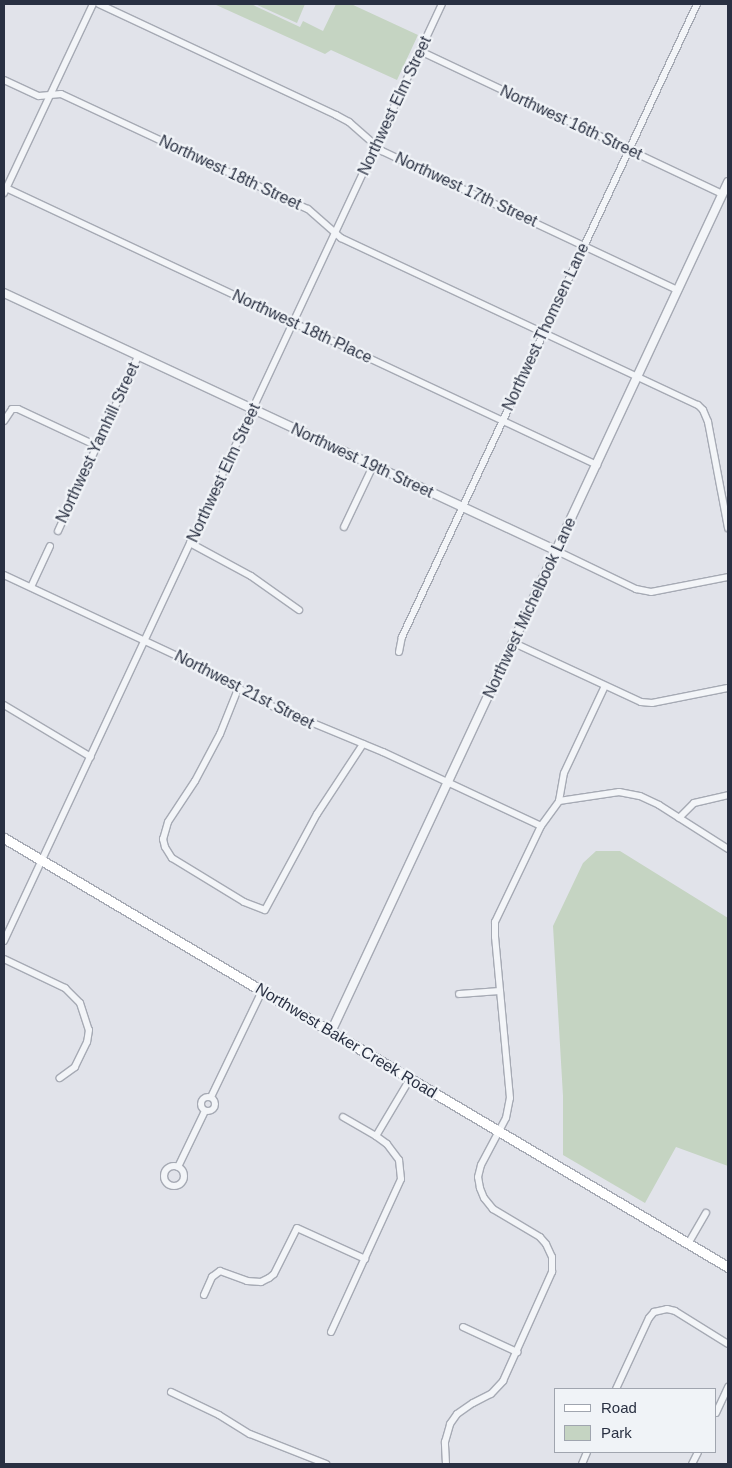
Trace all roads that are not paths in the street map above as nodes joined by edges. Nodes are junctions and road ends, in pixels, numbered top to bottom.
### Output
1 (93, 4) edge
2 (98, 4) edge
3 (442, 4) edge
4 (697, 4) edge
5 (420, 51) junction
6 (4, 80) edge
7 (50, 96) junction
8 (376, 147) junction
9 (629, 150) junction
10 (728, 182) edge
11 (5, 191) edge
12 (723, 194) junction
13 (335, 234) junction
14 (585, 245) junction
15 (678, 290) junction
16 (4, 293) edge
17 (293, 323) junction
18 (543, 334) junction
19 (138, 356) junction
20 (638, 377) junction
21 (254, 410) junction
22 (503, 420) junction
23 (4, 421) edge
24 (97, 446) junction
25 (597, 465) junction
26 (373, 466) junction
27 (462, 507) junction
28 (344, 527) dead end
29 (728, 528) edge
30 (58, 531) dead end
31 (190, 543) junction
32 (50, 546) dead end
33 (557, 551) junction
34 (4, 575) edge
35 (728, 577) edge
36 (31, 587) junction
37 (299, 610) dead end
38 (146, 640) junction
39 (514, 643) junction
40 (399, 652) dead end
41 (605, 686) junction
42 (728, 688) edge
43 (238, 689) junction
44 (4, 705) edge
45 (363, 744) junction
46 (91, 756) junction
47 (449, 783) junction
48 (728, 795) edge
49 (559, 801) junction
50 (679, 818) junction
51 (541, 826) junction
52 (4, 838) edge
53 (728, 850) edge
54 (42, 861) junction
55 (4, 941) edge
56 (4, 959) edge
57 (262, 991) junction
58 (500, 991) junction
59 (459, 994) dead end
60 (332, 1032) junction
61 (60, 1078) dead end
62 (410, 1079) junction
63 (343, 1117) dead end
64 (499, 1132) junction
65 (376, 1136) junction
66 (178, 1167) dead end
67 (706, 1213) dead end
68 (688, 1244) junction
69 (365, 1259) junction
70 (728, 1267) edge
71 (204, 1295) dead end
72 (463, 1327) dead end
73 (331, 1332) dead end
74 (728, 1344) edge
75 (517, 1352) junction
76 (728, 1386) edge
77 (616, 1388) edge
78 (171, 1392) dead end
79 (717, 1412) edge
80 (326, 1464) edge
81 (446, 1464) edge

1 - 7 street
2 - 8 street, Northwest 17th Street
3 - 5 street, Northwest Elm Street
4 - 9 street, Northwest Thomsen Lane
5 - 8 street, Northwest Elm Street
5 - 9 street, Northwest 16th Street
6 - 7 street, Northwest 18th Street
7 - 11 street
7 - 13 street, Northwest 18th Street
8 - 13 street, Northwest Elm Street
8 - 14 street, Northwest 17th Street
9 - 12 street, Northwest 16th Street
9 - 14 street, Northwest Thomsen Lane
10 - 12 street, Northwest Michelbook Lane
11 - 17 street, Northwest 18th Place
12 - 15 street, Northwest Michelbook Lane
13 - 17 street, Northwest Elm Street
13 - 18 street, Northwest 18th Street
14 - 15 street, Northwest 17th Street
14 - 18 street, Northwest Thomsen Lane
15 - 20 street, Northwest Michelbook Lane
16 - 19 street, Northwest 19th Street
17 - 21 street, Northwest Elm Street
17 - 22 street, Northwest 18th Place
18 - 20 street, Northwest 18th Street
18 - 22 street, Northwest Thomsen Lane
19 - 21 street, Northwest 19th Street
19 - 24 street, Northwest Yamhill Street
20 - 25 street, Northwest Michelbook Lane
20 - 29 street, Northwest 18th Street
21 - 26 street, Northwest 19th Street
21 - 31 street, Northwest Elm Street
22 - 25 street, Northwest 18th Place
22 - 27 street, Northwest Thomsen Lane
23 - 24 street
24 - 30 street, Northwest Yamhill Street
25 - 33 street, Northwest Michelbook Lane
26 - 27 street, Northwest 19th Street
26 - 28 street
27 - 33 street, Northwest 19th Street
27 - 40 street, Northwest Thomsen Lane
31 - 37 street
31 - 38 street, Northwest Elm Street
32 - 36 street
33 - 35 street, Northwest 19th Street
33 - 39 street, Northwest Michelbook Lane
34 - 36 street, Northwest 21st Street
36 - 38 street, Northwest 21st Street
38 - 43 street, Northwest 21st Street
38 - 46 street, Northwest Elm Street
39 - 41 street
39 - 47 street, Northwest Michelbook Lane
41 - 42 street
41 - 49 street
43 - 45 street, Northwest 21st Street
43 - 45 street
44 - 46 street
45 - 47 street, Northwest 21st Street
46 - 54 street, Northwest Elm Street
47 - 51 street, Northwest 21st Street
47 - 60 street, Northwest Michelbook Lane
48 - 50 street
49 - 50 street
49 - 51 street
50 - 53 street
51 - 58 street
52 - 54 main road, Northwest Baker Creek Road
54 - 55 street, Northwest Elm Street
54 - 57 main road, Northwest Baker Creek Road
56 - 61 street
57 - 60 main road, Northwest Baker Creek Road
57 - 66 street
58 - 59 street
58 - 64 street
60 - 62 main road, Northwest Baker Creek Road
62 - 64 main road, Northwest Baker Creek Road
62 - 65 street
63 - 65 street
64 - 68 main road, Northwest Baker Creek Road
64 - 75 street
65 - 69 street
67 - 68 street
68 - 70 main road, Northwest Baker Creek Road
69 - 71 street
69 - 73 street
72 - 75 street
74 - 77 street
75 - 81 street
76 - 79 street
78 - 80 street

